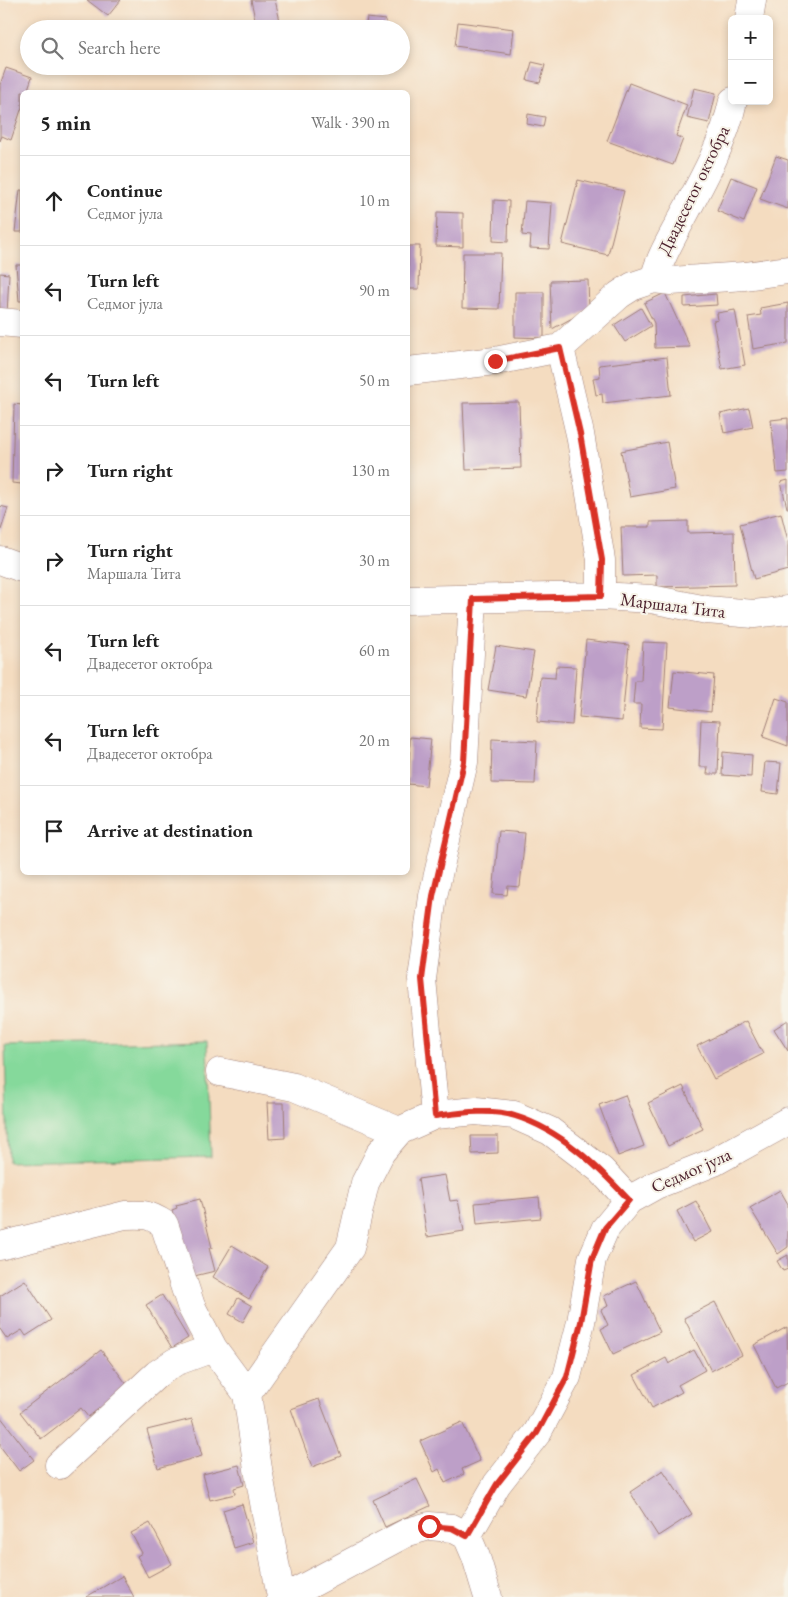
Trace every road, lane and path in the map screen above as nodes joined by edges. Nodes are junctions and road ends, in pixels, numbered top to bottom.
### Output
1 (752, 0) edge
2 (750, 15) edge
3 (732, 105) edge
4 (788, 270) edge
5 (654, 279) junction
6 (0, 322) edge
7 (20, 324) edge
8 (560, 348) junction
9 (410, 371) edge
10 (0, 560) edge
11 (20, 567) edge
12 (601, 596) junction
13 (473, 599) junction
14 (410, 600) edge
15 (788, 610) edge
16 (220, 1072) dead end
17 (435, 1116) junction
18 (788, 1121) edge
19 (399, 1131) junction
20 (629, 1200) junction
21 (0, 1246) edge
22 (213, 1348) junction
23 (247, 1394) junction
24 (58, 1465) dead end
25 (467, 1536) junction
26 (281, 1597) edge
27 (286, 1597) edge
28 (488, 1597) edge

1 - 2 street
3 - 5 street, Двадесетог октобра
4 - 5 street, Двадесетог октобра
5 - 8 street, Двадесетог октобра
6 - 7 street
8 - 9 street
8 - 12 street
10 - 11 street
12 - 13 street, Маршала Тита
12 - 15 street, Маршала Тита
13 - 14 street, Маршала Тита
13 - 17 street
16 - 19 street
17 - 19 street
17 - 20 street
18 - 20 street, Седмог јула
19 - 23 street
20 - 25 street, Седмог јула
21 - 22 street
22 - 23 street
22 - 24 street
23 - 26 street
25 - 27 street
25 - 28 street

